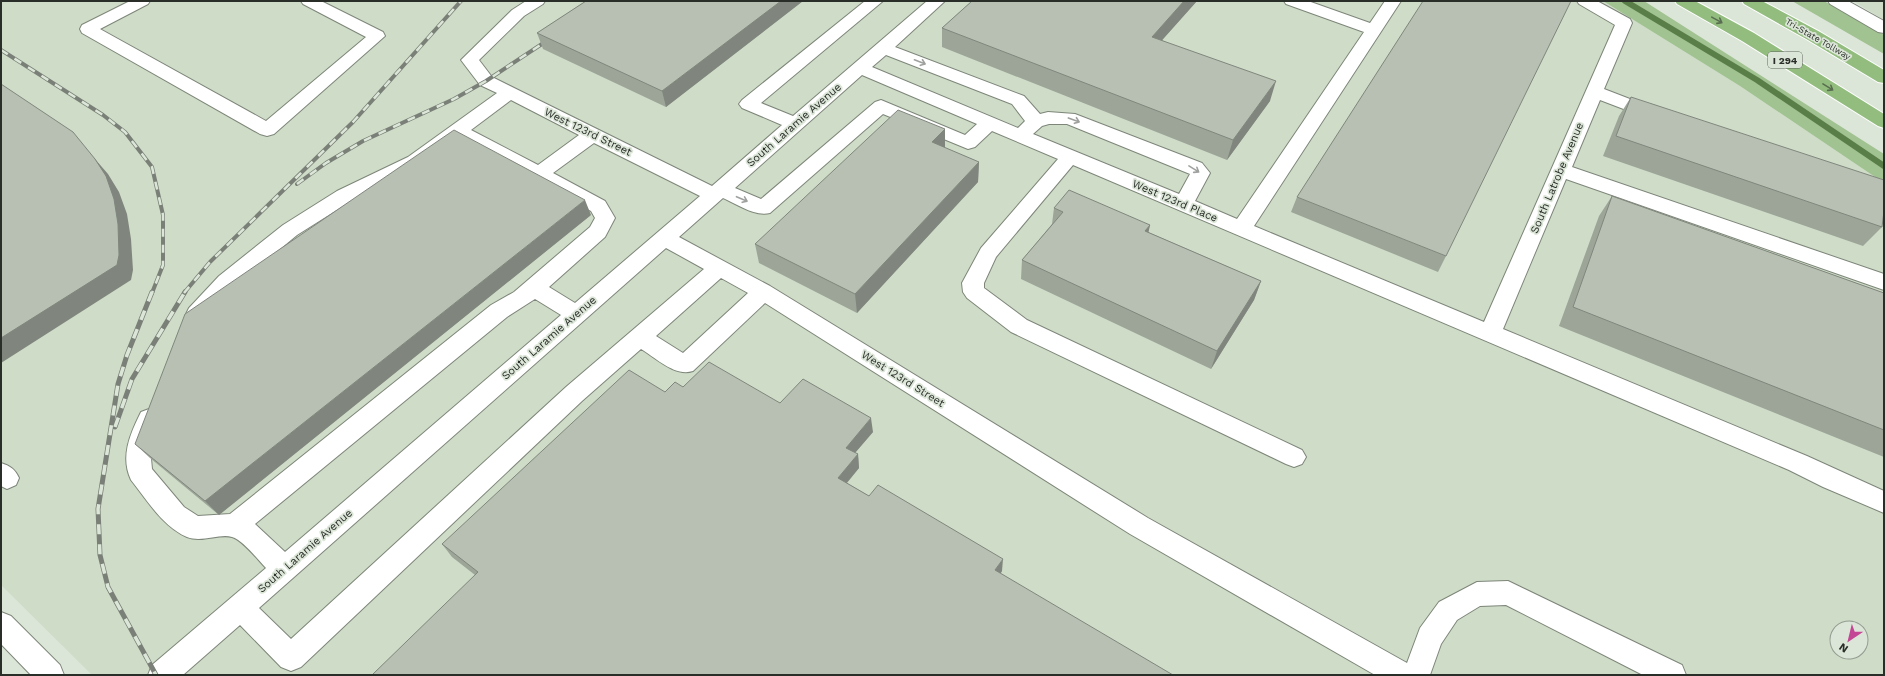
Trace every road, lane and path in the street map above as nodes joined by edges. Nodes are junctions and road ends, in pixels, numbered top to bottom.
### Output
1 (142, 1) edge
2 (309, 1) edge
3 (537, 1) edge
4 (875, 1) edge
5 (937, 1) edge
6 (1292, 1) edge
7 (1393, 1) edge
8 (1584, 1) edge
9 (1683, 1) edge
10 (1750, 1) edge
11 (1836, 1) edge
12 (1884, 28) edge
13 (1374, 30) junction
14 (883, 48) junction
15 (860, 68) junction
16 (1884, 78) edge
17 (1595, 92) junction
18 (509, 93) junction
19 (1668, 119) edge
20 (990, 122) junction
21 (1036, 122) junction
22 (1884, 122) edge
23 (795, 124) junction
24 (458, 130) junction
25 (593, 134) junction
26 (1020, 135) junction
27 (1070, 156) junction
28 (1561, 170) junction
29 (539, 174) junction
30 (717, 192) junction
31 (1183, 204) junction
32 (1241, 228) junction
33 (664, 238) junction
34 (719, 268) junction
35 (1884, 282) edge
36 (534, 288) junction
37 (763, 292) junction
38 (577, 314) junction
39 (187, 333) edge
40 (1490, 334) junction
41 (640, 336) junction
42 (157, 399) edge
43 (1294, 457) dead end
44 (1884, 502) edge
45 (235, 525) junction
46 (284, 569) junction
47 (240, 607) junction
48 (1, 625) edge
49 (50, 675) edge
50 (162, 675) edge
51 (1402, 675) edge
52 (1416, 675) edge
53 (1672, 675) edge

1 - 2 street
3 - 18 street, West 123rd Street
4 - 23 street
5 - 14 street, South Laramie Avenue
6 - 13 street
7 - 13 street
8 - 17 street, South Latrobe Avenue
9 -> 22 highway, I 294
10 - 16 highway, Tri-State Tollway
11 - 12 street
13 - 32 street
14 - 15 street, South Laramie Avenue
14 -> 21 street
15 - 20 street, West 123rd Place
15 - 23 street, South Laramie Avenue
17 - 19 street
17 - 28 street, South Latrobe Avenue
18 - 24 street
18 - 25 street, West 123rd Street
20 - 26 street, West 123rd Place
30 -> 20 street, West 123rd Street
21 - 26 street
21 -> 31 street
23 - 30 street, South Laramie Avenue
24 - 29 street
24 - 39 street
25 - 29 street
25 - 30 street, West 123rd Street
26 - 27 street, West 123rd Place
27 - 31 street, West 123rd Place
27 - 43 street
28 - 35 street
28 - 40 street, South Latrobe Avenue
29 - 36 street
30 - 33 street, South Laramie Avenue
31 - 32 street, West 123rd Place
32 - 40 street, West 123rd Place
33 - 34 street, West 123rd Street
33 - 38 street, South Laramie Avenue
34 - 37 street, West 123rd Street
34 - 41 street
36 - 38 street
36 - 45 street
37 - 41 street
37 - 51 street, West 123rd Street
38 - 46 street, South Laramie Avenue
40 - 44 street, West 123rd Place
41 - 47 street
42 - 45 street
45 - 46 street
46 - 47 street, South Laramie Avenue
47 - 50 street, South Laramie Avenue
48 - 49 street
52 - 53 street

